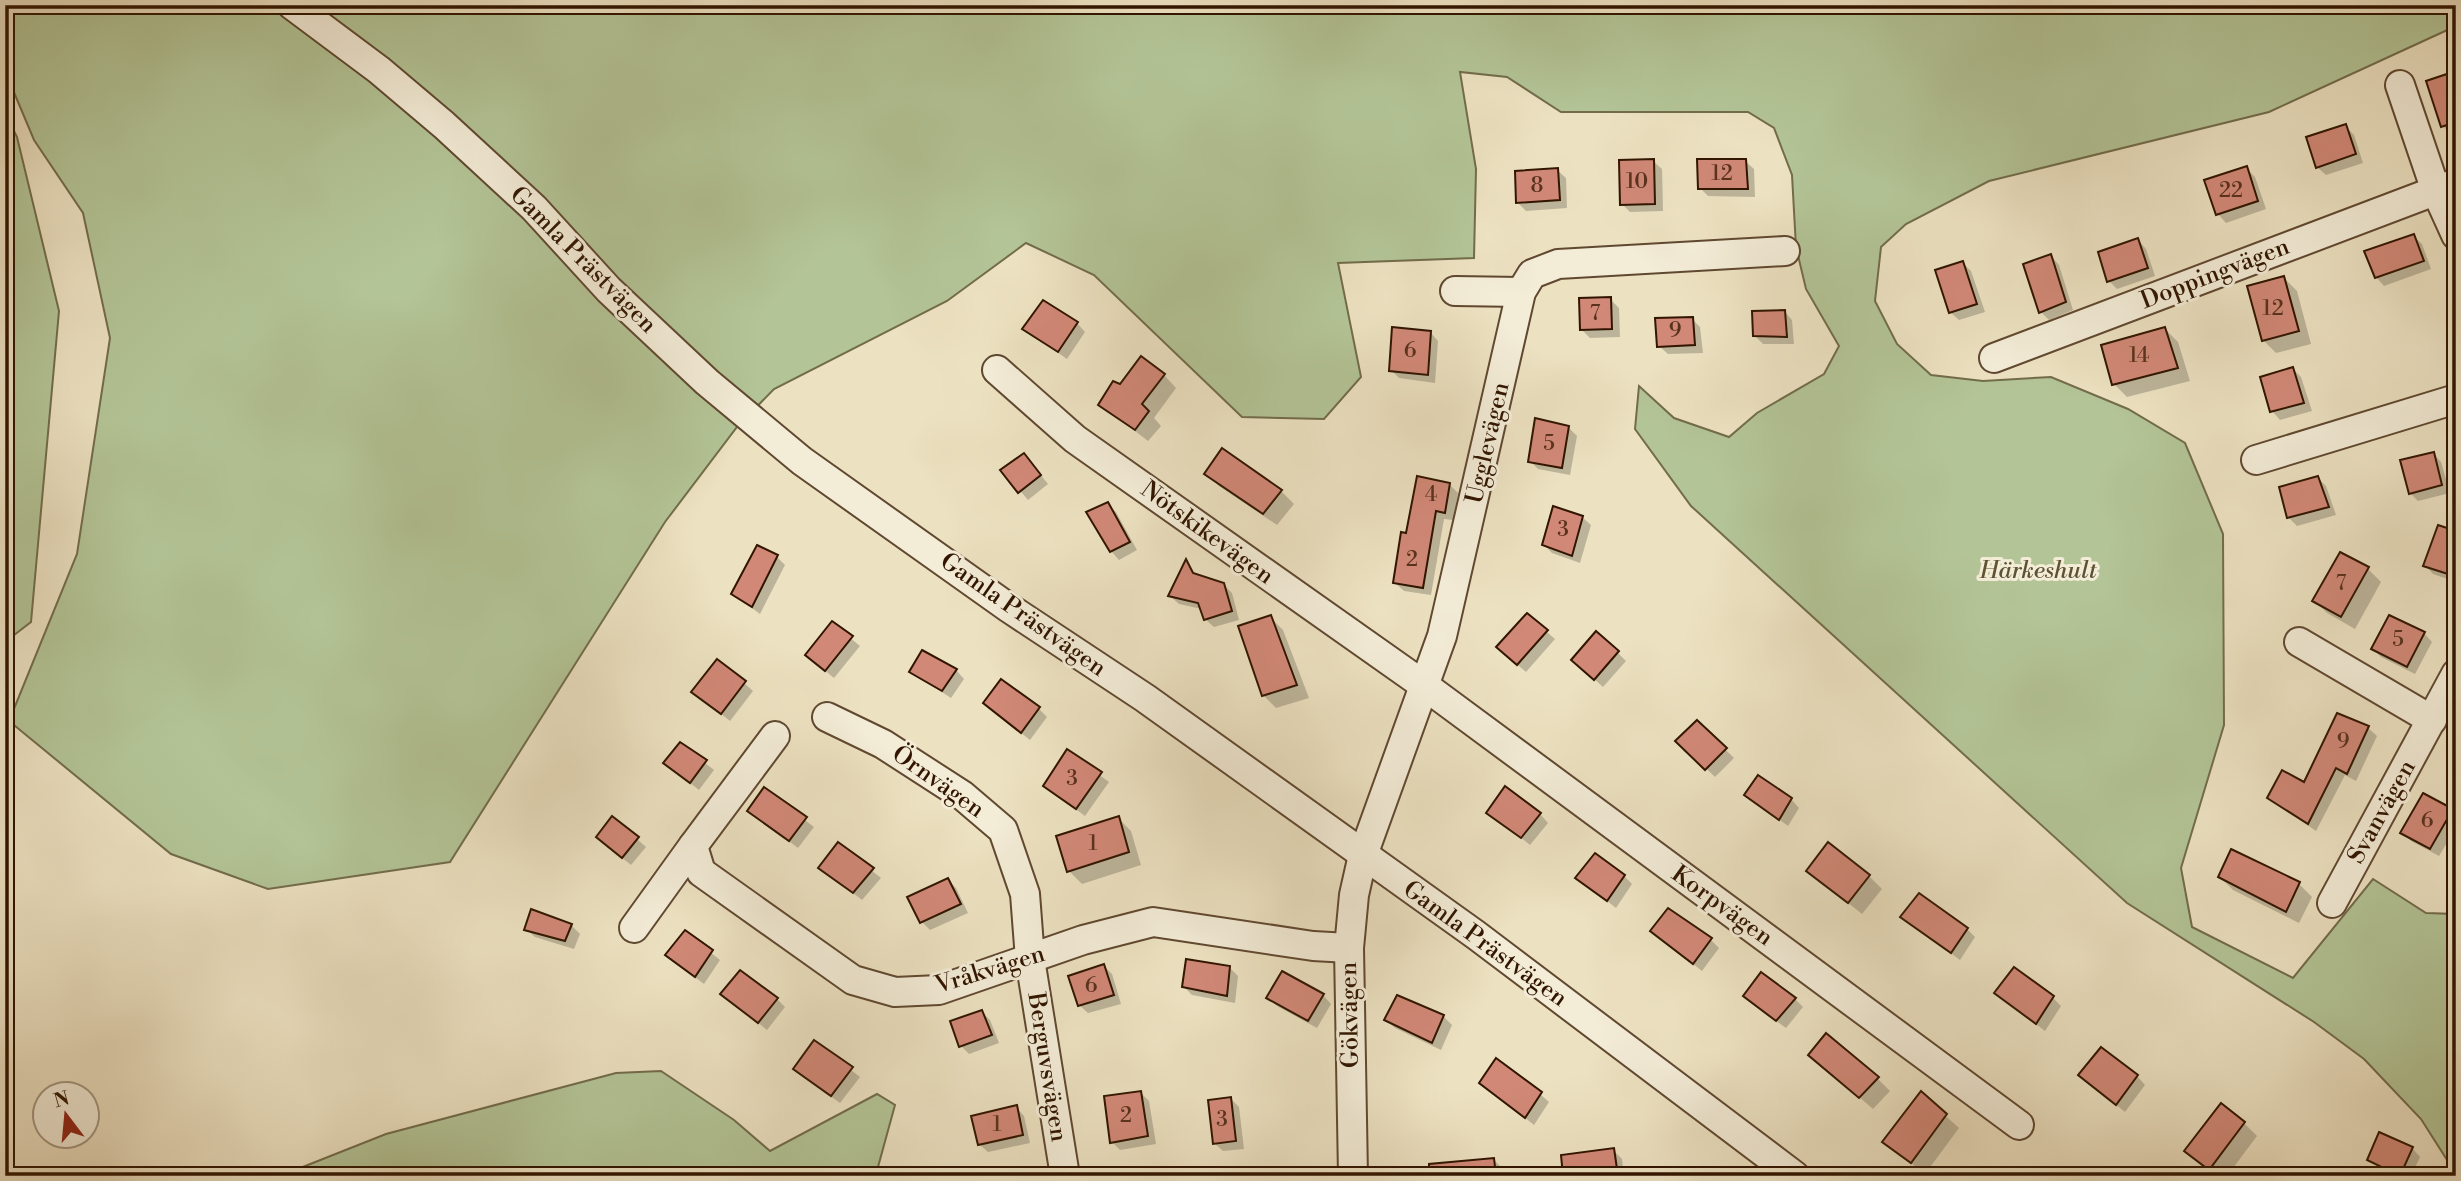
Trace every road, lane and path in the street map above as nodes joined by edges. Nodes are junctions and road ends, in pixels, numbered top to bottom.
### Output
1 (292, 5) edge
2 (2400, 85) dead end
3 (2446, 187) edge
4 (2456, 234) edge
5 (1785, 251) dead end
6 (1455, 291) dead end
7 (1521, 292) junction
8 (1994, 358) dead end
9 (997, 370) dead end
10 (2456, 399) edge
11 (2256, 460) dead end
12 (2300, 642) dead end
13 (2456, 674) edge
14 (1425, 686) junction
15 (827, 717) dead end
16 (2432, 720) junction
17 (775, 736) dead end
18 (693, 846) junction
19 (1363, 855) junction
20 (2332, 903) dead end
21 (634, 928) dead end
22 (1349, 948) junction
23 (1030, 959) junction
24 (2019, 1125) dead end
25 (1065, 1176) edge
26 (1353, 1176) edge
27 (1796, 1176) edge

1 - 19 street, Gamla Prästvägen
2 - 3 street
3 - 4 street
3 - 8 street, Doppingvägen
5 - 7 street
6 - 7 street
7 - 14 street, Ugglevägen
9 - 14 street, Nötskikevägen
10 - 11 street
12 - 16 street
13 - 16 street, Svanvägen
14 - 19 street, Ugglevägen
14 - 24 street, Korpvägen
15 - 23 street, Örnvägen
16 - 20 street, Svanvägen
17 - 18 street
18 - 21 street
18 - 23 street, Vråkvägen
19 - 22 street, Gökvägen
19 - 27 street, Gamla Prästvägen
22 - 23 street, Vråkvägen
22 - 26 street, Gökvägen
23 - 25 street, Berguvsvägen

